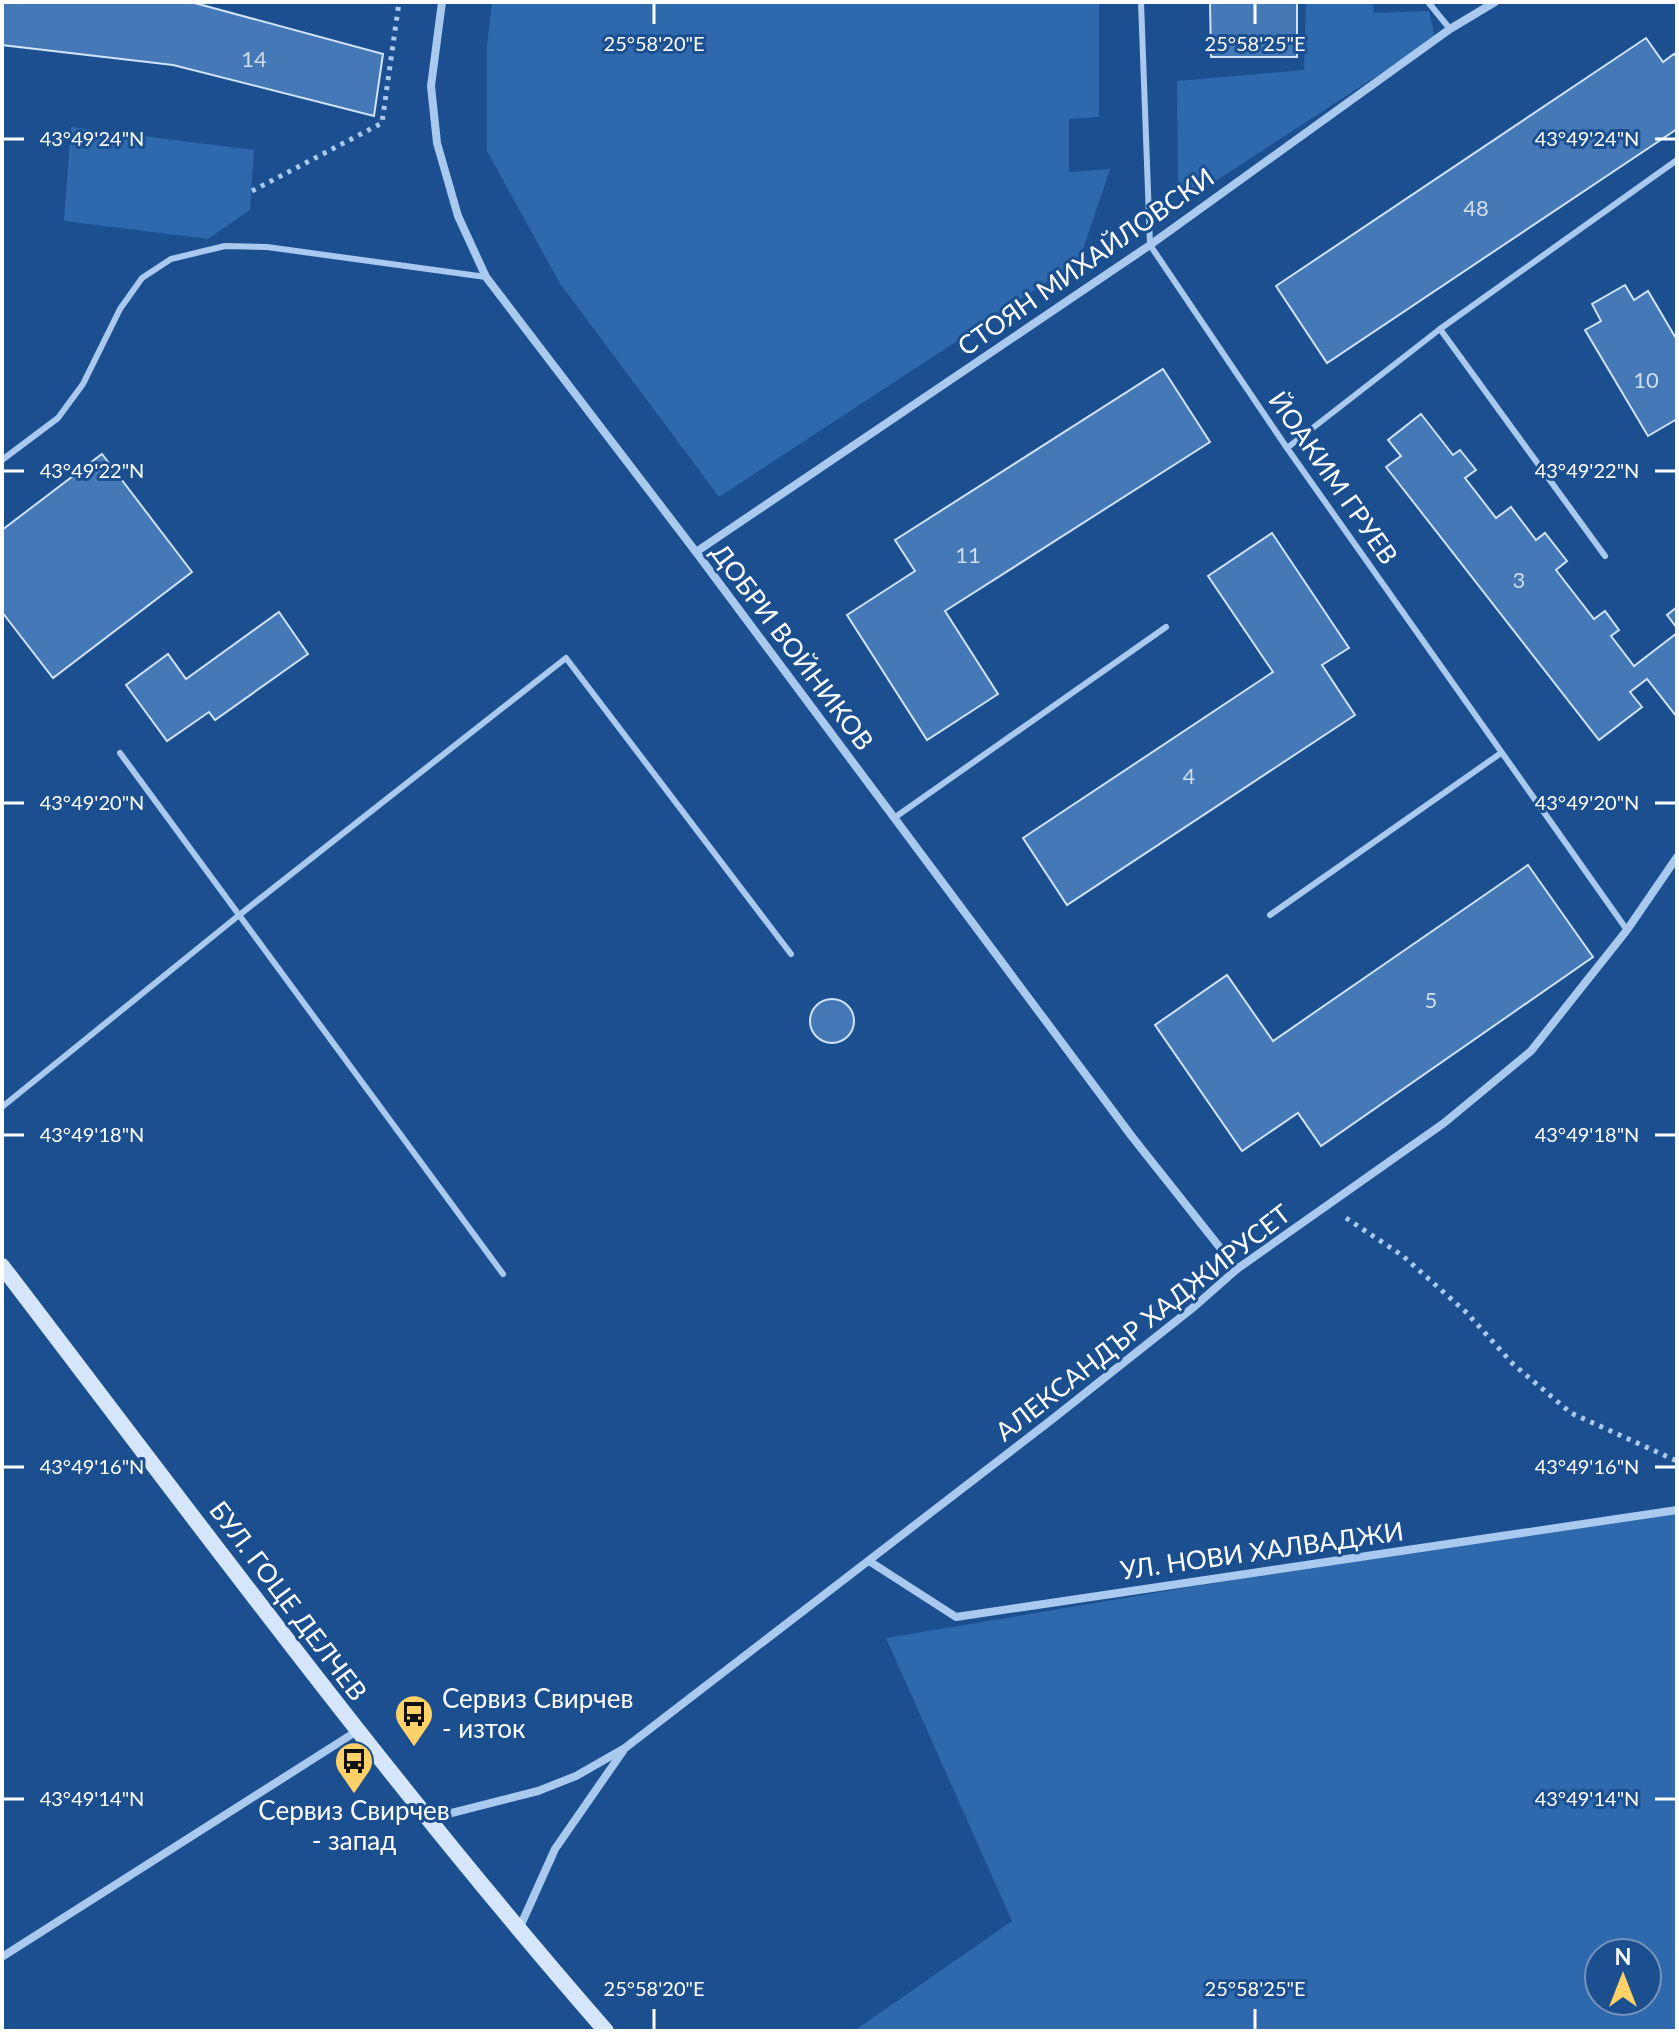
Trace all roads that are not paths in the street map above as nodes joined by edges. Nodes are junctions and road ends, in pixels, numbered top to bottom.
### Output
1 (442, 2) edge
2 (1141, 2) edge
3 (1428, 2) edge
4 (1495, 2) edge
5 (1450, 29) junction
6 (1677, 160) edge
7 (1150, 245) junction
8 (486, 277) junction
9 (1440, 329) junction
10 (1287, 448) junction
11 (2, 460) edge
12 (696, 552) junction
13 (1605, 556) dead end
14 (1166, 627) dead end
15 (120, 753) dead end
16 (1501, 753) junction
17 (894, 818) junction
18 (1677, 857) edge
19 (1270, 915) dead end
20 (238, 916) junction
21 (1627, 930) junction
22 (791, 954) dead end
23 (2, 1107) edge
24 (2, 1266) edge
25 (1237, 1269) junction
26 (503, 1274) dead end
27 (1677, 1510) edge
28 (869, 1561) junction
29 (357, 1731) junction
30 (625, 1748) junction
31 (428, 1819) junction
32 (519, 1929) junction
33 (2, 1957) edge
34 (606, 2031) edge

1 - 8 street, ДОБРИ ВОЙНИКОВ
2 - 7 lane
3 - 5 lane
4 - 5 street, СТОЯН МИХАЙЛОВСКИ
5 - 7 street, СТОЯН МИХАЙЛОВСКИ
6 - 9 lane
7 - 10 lane, ЙОАКИМ ГРУЕВ
7 - 12 street, СТОЯН МИХАЙЛОВСКИ
8 - 11 lane
8 - 12 street, ДОБРИ ВОЙНИКОВ
9 - 10 lane
9 - 13 lane
10 - 16 lane, ЙОАКИМ ГРУЕВ
12 - 17 street, ДОБРИ ВОЙНИКОВ
14 - 17 lane
15 - 20 lane
16 - 19 lane
16 - 21 lane, ЙОАКИМ ГРУЕВ
17 - 25 street, ДОБРИ ВОЙНИКОВ
18 - 21 street, АЛЕКСАНДЪР ХАДЖИРУСЕТ
20 - 22 lane
20 - 23 lane
20 - 26 lane
21 - 25 street, АЛЕКСАНДЪР ХАДЖИРУСЕТ
24 - 29 main road, БУЛ. ГОЦЕ ДЕЛЧЕВ
25 - 28 street, АЛЕКСАНДЪР ХАДЖИРУСЕТ
27 - 28 street, УЛ. НОВИ ХАЛВАДЖИ
28 - 30 street, АЛЕКСАНДЪР ХАДЖИРУСЕТ
29 - 31 main road, БУЛ. ГОЦЕ ДЕЛЧЕВ
29 - 33 street
30 - 31 street
30 - 32 street
31 - 32 main road, БУЛ. ГОЦЕ ДЕЛЧЕВ
32 - 34 main road, БУЛ. ГОЦЕ ДЕЛЧЕВ

